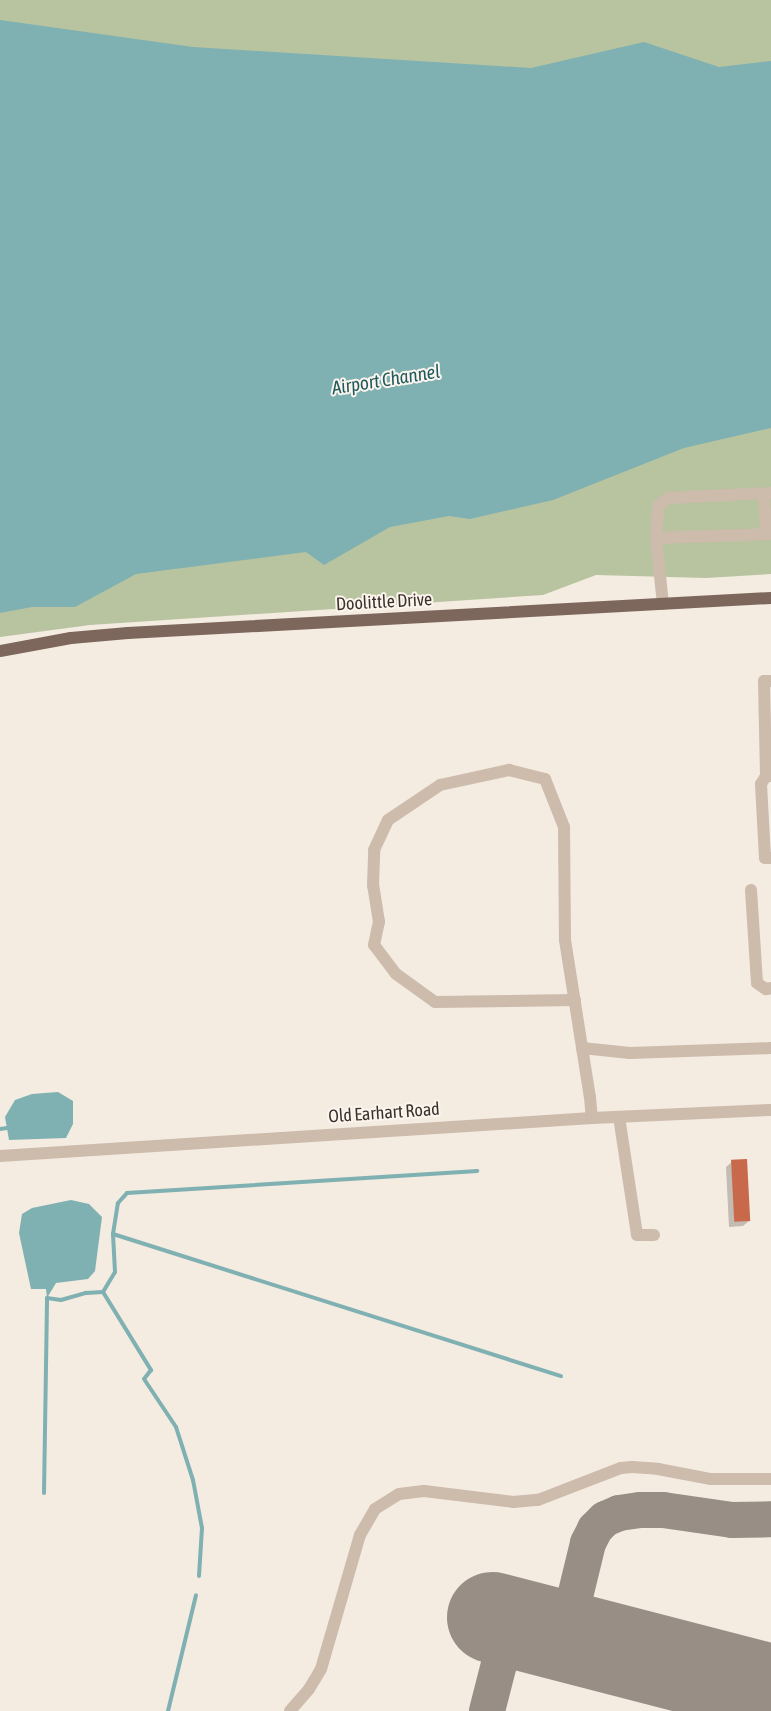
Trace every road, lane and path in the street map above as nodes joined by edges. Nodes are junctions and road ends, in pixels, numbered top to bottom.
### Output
1 (768, 493) edge
2 (768, 534) edge
3 (656, 538) junction
4 (771, 598) edge
5 (663, 604) junction
6 (0, 651) edge
7 (771, 681) edge
8 (768, 711) edge
9 (768, 742) edge
10 (769, 776) edge
11 (771, 858) edge
12 (751, 890) dead end
13 (771, 988) edge
14 (575, 1000) junction
15 (582, 1048) junction
16 (771, 1048) edge
17 (771, 1110) edge
18 (620, 1117) junction
19 (592, 1118) junction
20 (0, 1156) edge
21 (654, 1235) dead end
22 (771, 1479) edge
23 (290, 1711) edge

1 - 2 lane
1 - 3 lane
2 - 3 lane
3 - 5 lane
4 - 5 main road, Doolittle Drive
5 - 6 main road, Doolittle Drive
7 - 8 lane
8 - 9 lane
9 - 10 lane
10 - 11 lane
12 - 13 lane
14 - 14 lane
14 - 15 lane
15 - 16 lane
15 - 19 lane
17 - 18 lane, Old Earhart Road
18 - 19 lane, Old Earhart Road
18 - 21 lane
19 - 20 lane, Old Earhart Road
22 - 23 lane

